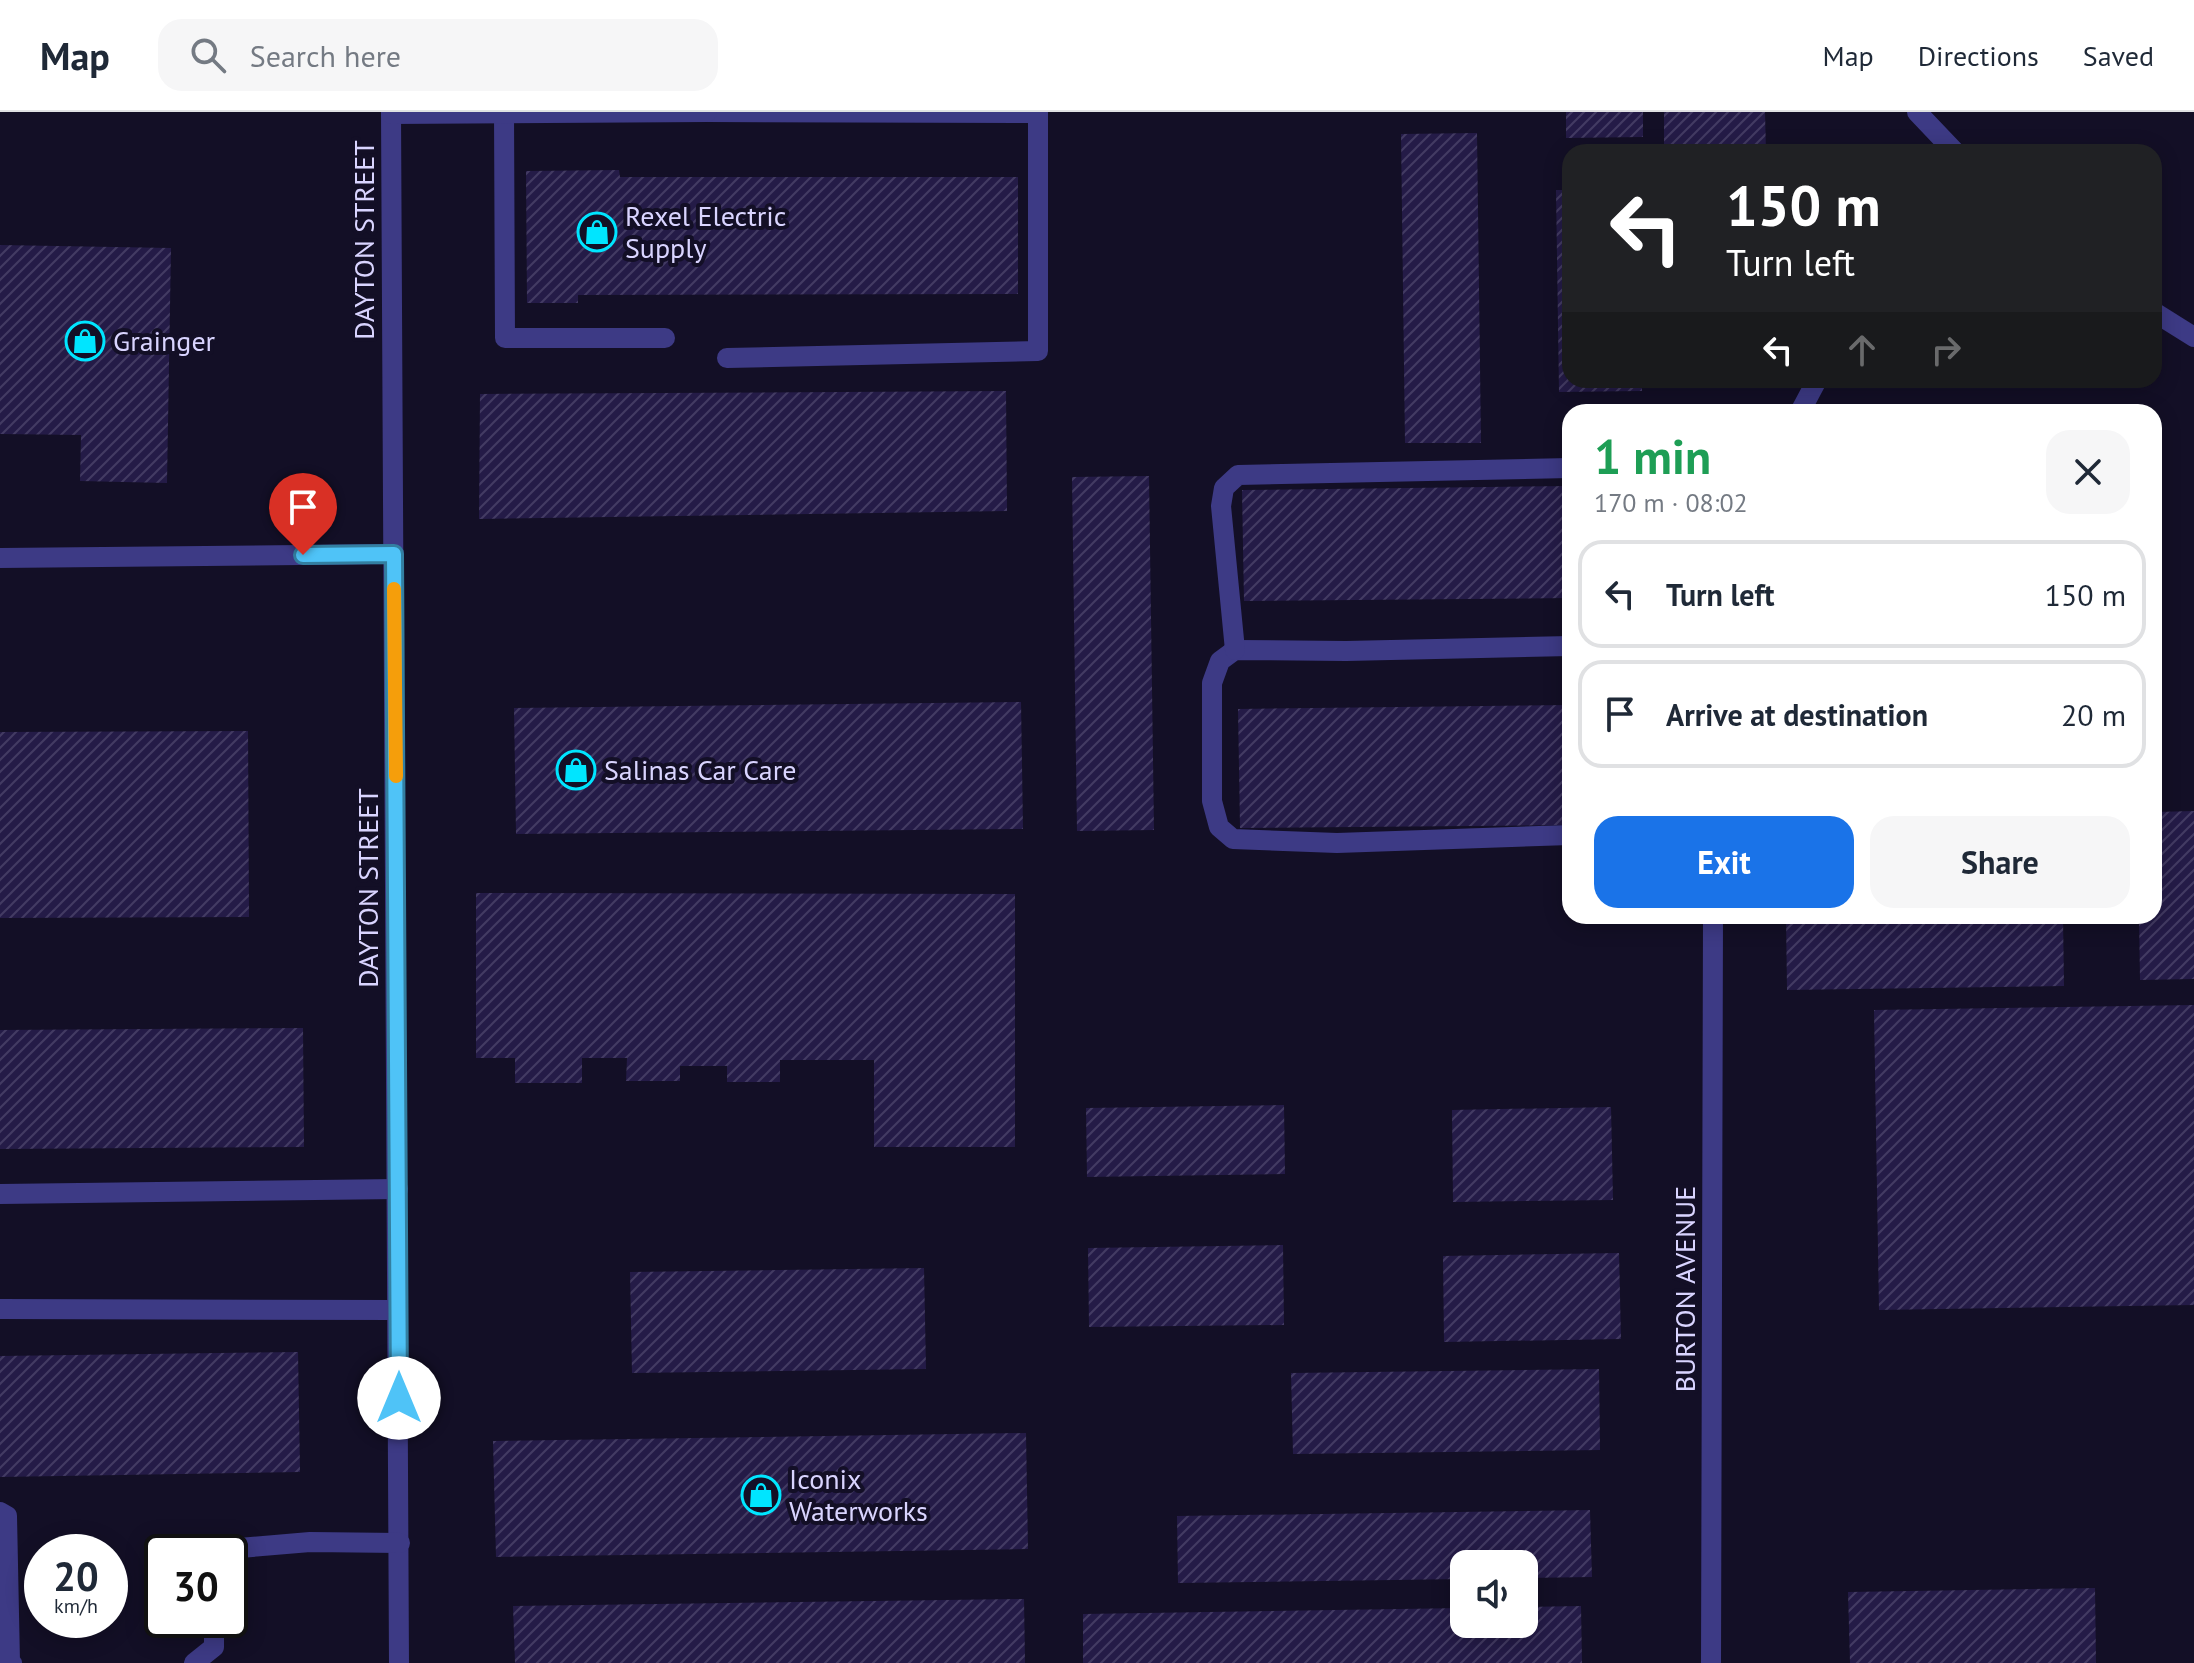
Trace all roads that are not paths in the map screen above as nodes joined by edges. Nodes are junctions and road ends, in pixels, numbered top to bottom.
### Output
1 (707, 112) edge
2 (834, 112) edge
3 (1038, 112) edge
4 (1917, 112) edge
5 (391, 113) edge
6 (504, 113) edge
7 (1947, 144) edge
8 (2162, 317) edge
9 (2194, 337) edge
10 (665, 338) dead end
11 (727, 358) dead end
12 (1562, 468) edge
13 (394, 554) junction
14 (0, 558) edge
15 (1562, 646) edge
16 (1235, 650) junction
17 (1562, 835) edge
18 (1713, 924) edge
19 (398, 1189) junction
20 (0, 1194) edge
21 (0, 1309) edge
22 (398, 1310) junction
23 (0, 1512) edge
24 (400, 1543) junction
25 (248, 1547) edge
26 (214, 1638) edge
27 (12, 1663) edge
28 (194, 1663) edge
29 (399, 1663) edge
30 (1711, 1663) edge

1 - 2 street
1 - 6 street
2 - 3 street
3 - 11 street
4 - 7 street
5 - 6 street
5 - 13 street, DAYTON STREET
6 - 10 street
8 - 9 street
12 - 16 street
13 - 14 street
13 - 19 street, DAYTON STREET
15 - 16 street
16 - 17 street
18 - 30 street, BURTON AVENUE
19 - 20 street
19 - 22 street, DAYTON STREET
21 - 22 street
22 - 24 street, DAYTON STREET
23 - 27 street
24 - 25 street
24 - 29 street, DAYTON STREET
26 - 28 street

